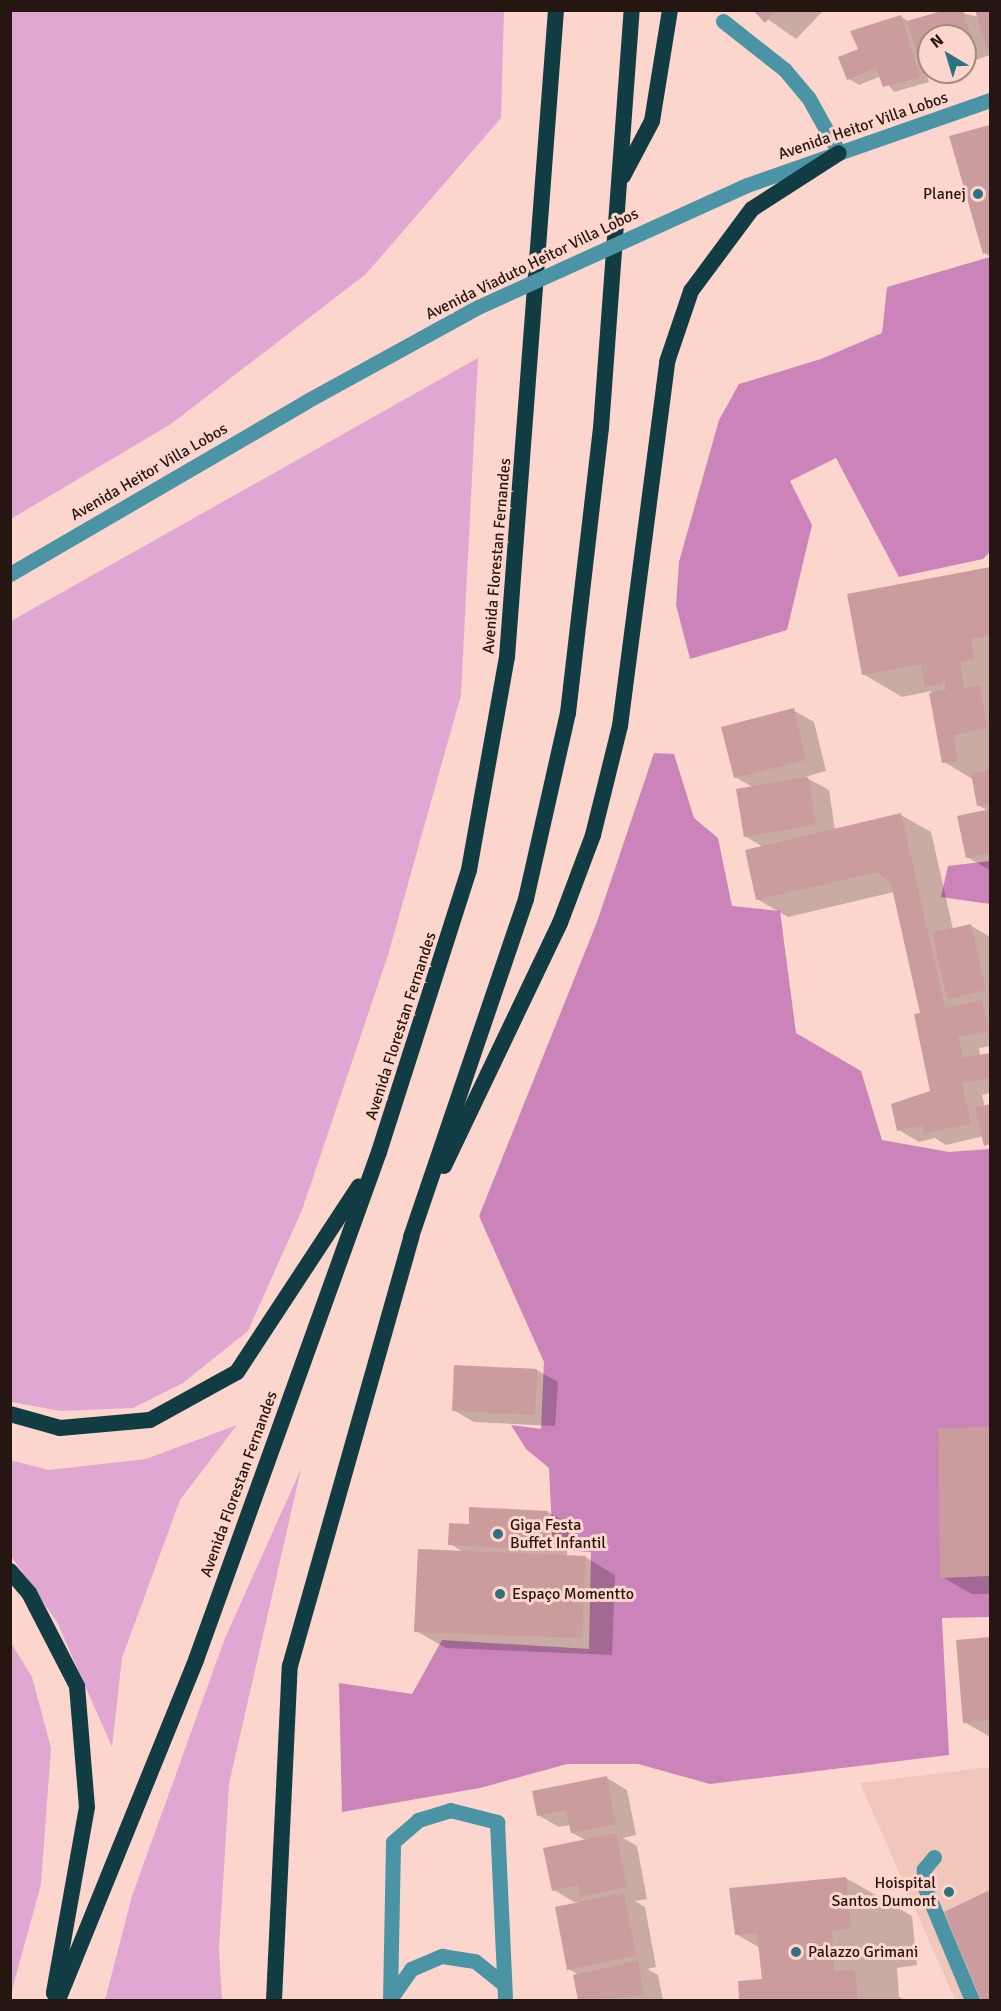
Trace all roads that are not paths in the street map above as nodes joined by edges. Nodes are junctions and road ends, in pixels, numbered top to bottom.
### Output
1 (556, 10) edge
2 (632, 10) edge
3 (670, 10) edge
4 (723, 21) dead end
5 (990, 100) edge
6 (839, 153) junction
7 (620, 182) junction
8 (747, 185) joint
9 (305, 402) joint
10 (10, 574) edge
11 (380, 1152) junction
12 (411, 1237) junction
13 (10, 1414) edge
14 (10, 1571) edge
15 (933, 1857) dead end
16 (501, 1982) junction
17 (53, 2001) edge
18 (58, 2001) edge
19 (274, 2001) edge
20 (391, 2001) edge
21 (505, 2001) edge
22 (972, 2001) edge

1 - 11 highway, Avenida Florestan Fernandes
2 - 7 highway
3 - 7 highway
4 - 6 street
5 - 6 street, Avenida Heitor Villa Lobos
6 - 8 street, Avenida Heitor Villa Lobos
6 - 12 highway
7 - 12 highway
8 - 9 street, Avenida Viaduto Heitor Villa Lobos, bridge
9 - 10 street, Avenida Heitor Villa Lobos
11 - 13 highway
11 - 18 highway, Avenida Florestan Fernandes
12 - 19 highway
14 - 17 highway
15 - 22 street
16 - 20 street
16 - 20 street
16 - 21 street

